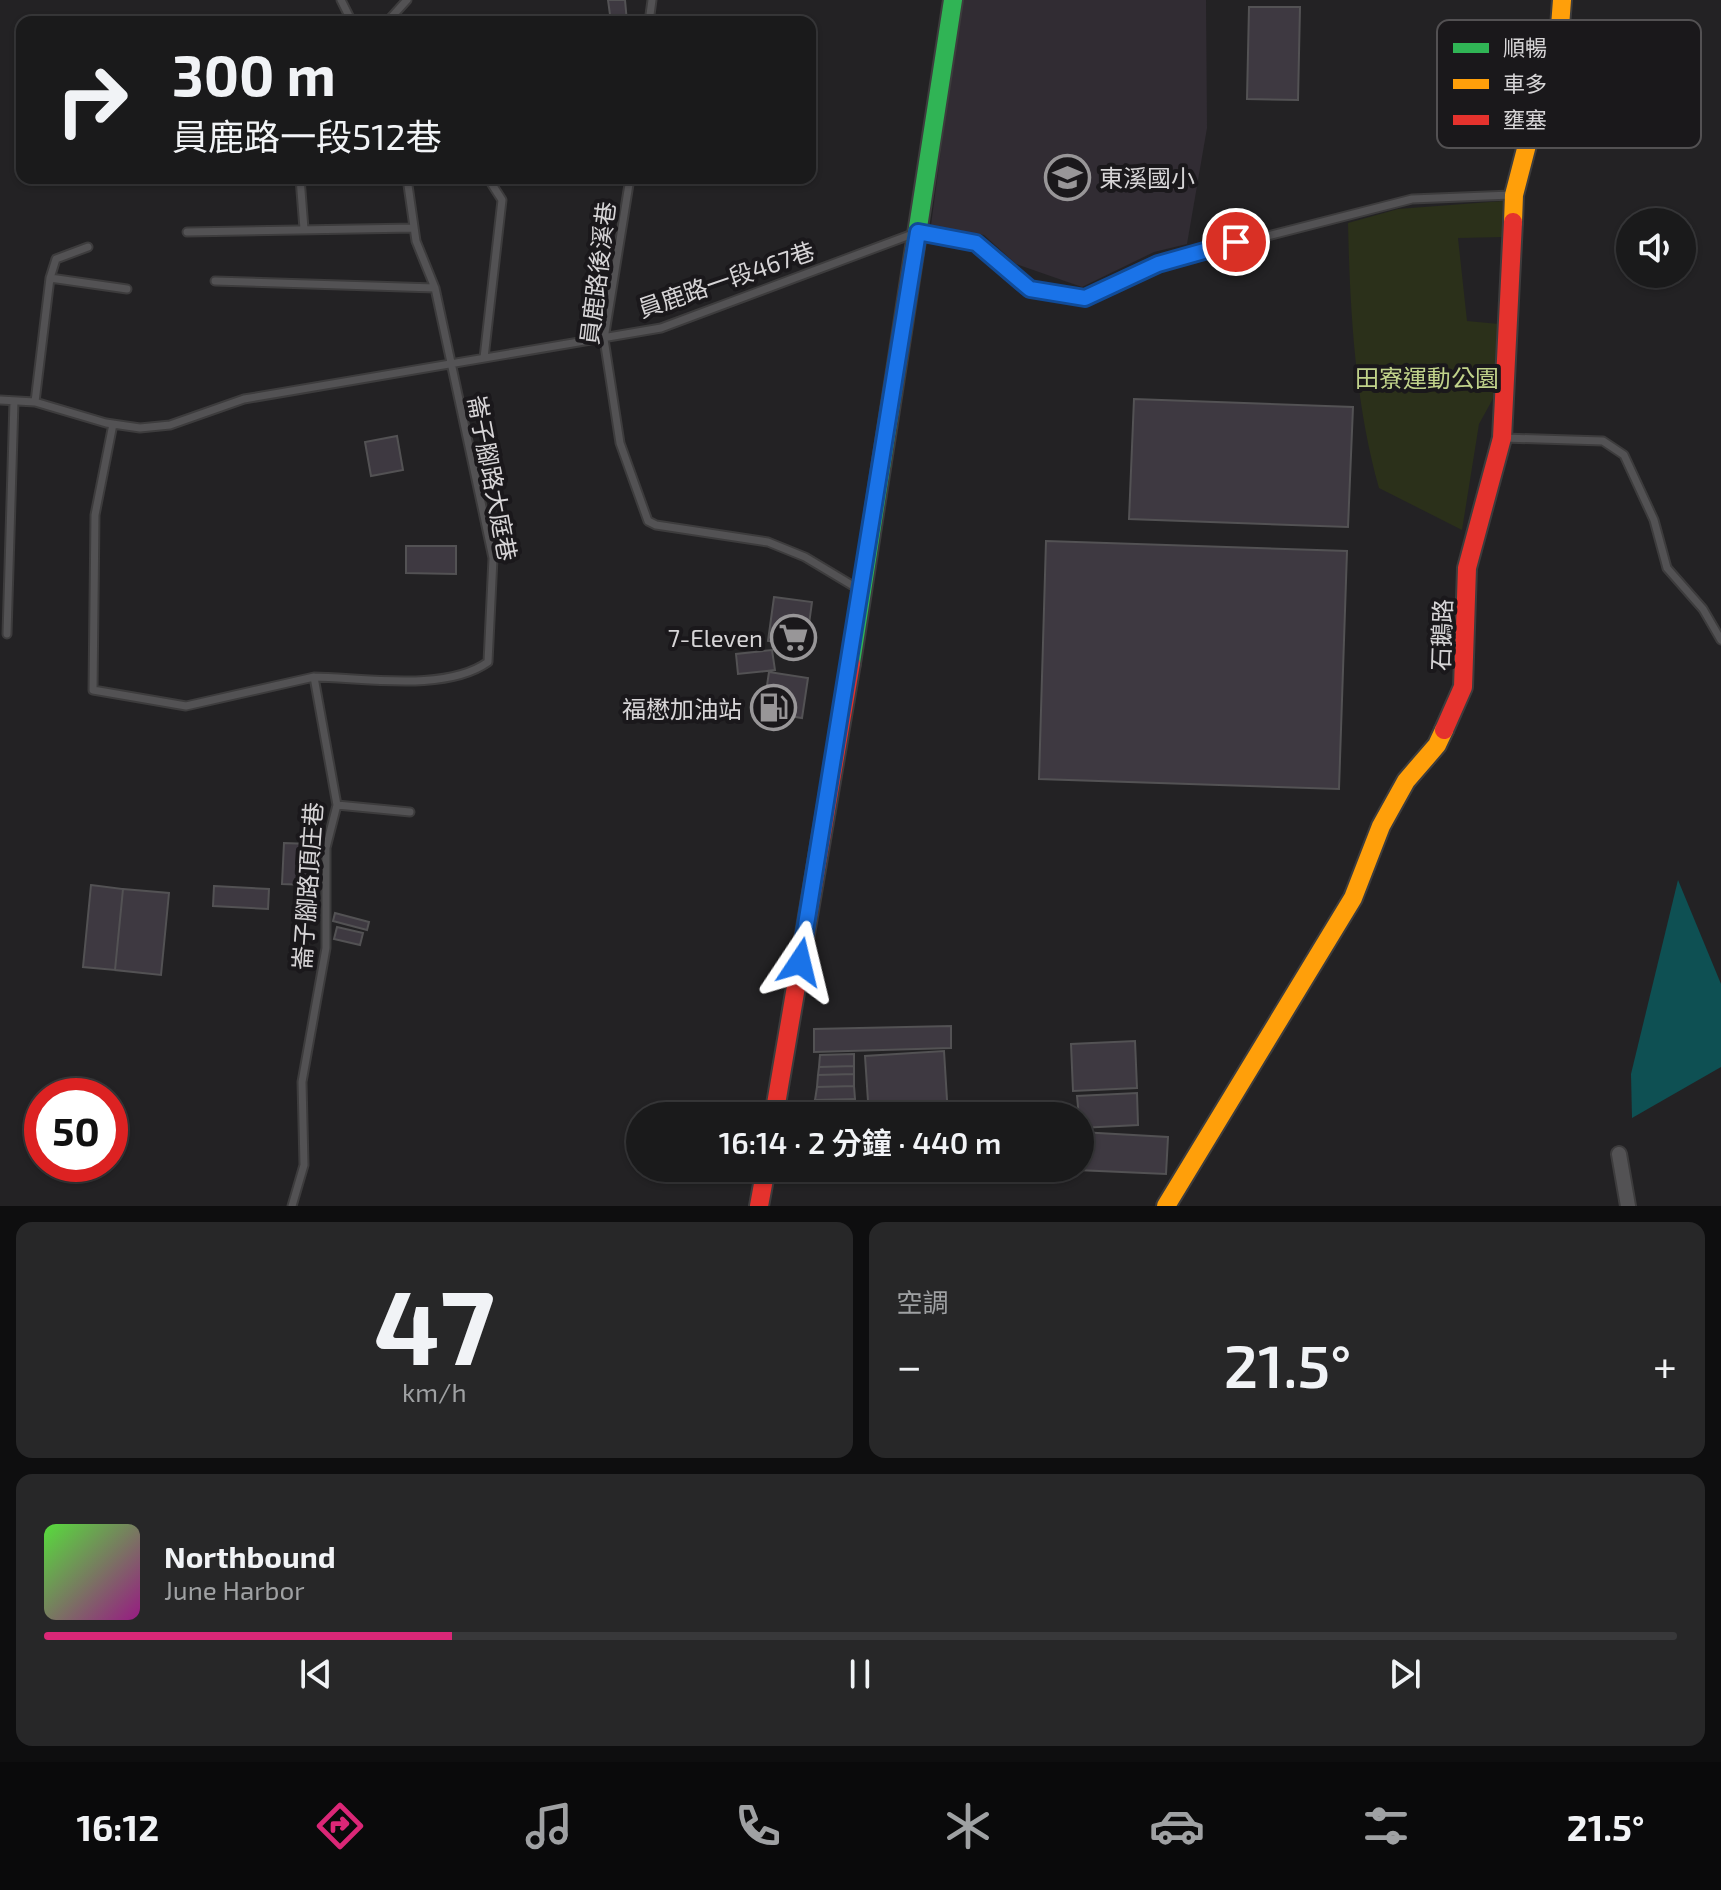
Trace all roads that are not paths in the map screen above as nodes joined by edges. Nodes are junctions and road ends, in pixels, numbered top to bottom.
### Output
1 (407, 0) edge
2 (953, 0) edge
3 (1562, 0) edge
4 (392, 16) edge
5 (1560, 20) edge
6 (1526, 148) edge
7 (300, 184) edge
8 (408, 184) edge
9 (492, 184) edge
10 (629, 184) edge
11 (1514, 195) junction
12 (414, 228) junction
13 (304, 229) junction
14 (187, 232) dead end
15 (918, 232) junction
16 (88, 247) dead end
17 (50, 278) junction
18 (215, 281) dead end
19 (435, 288) junction
20 (127, 289) dead end
21 (604, 339) junction
22 (484, 358) junction
23 (449, 363) junction
24 (0, 400) edge
25 (14, 401) junction
26 (35, 402) junction
27 (113, 424) junction
28 (1502, 438) junction
29 (863, 591) junction
30 (7, 634) dead end
31 (1721, 640) edge
32 (314, 677) junction
33 (337, 805) junction
34 (410, 812) dead end
35 (776, 1102) edge
36 (1619, 1154) dead end
37 (763, 1182) edge
38 (292, 1206) edge
39 (759, 1206) edge
40 (1166, 1206) edge
41 (1628, 1206) edge

1 - 4 lane
2 - 15 street
3 - 5 street, 石鵝路
6 - 11 street, 石鵝路
7 - 13 lane
8 - 12 lane, 崙子腳路大庭巷
9 - 22 lane
10 - 21 lane, 員鹿路後溪巷
11 - 15 lane
11 - 28 street, 石鵝路
12 - 13 lane
12 - 19 lane, 崙子腳路大庭巷
13 - 14 lane
15 - 21 lane, 員鹿路一段467巷
15 - 29 street
16 - 17 lane
17 - 20 lane
17 - 26 lane
18 - 19 lane
19 - 23 lane, 崙子腳路大庭巷
21 - 22 lane, 員鹿路一段467巷
21 - 29 lane, 員鹿路後溪巷
22 - 23 lane, 員鹿路一段467巷
23 - 27 lane
23 - 32 lane, 崙子腳路大庭巷
24 - 25 lane
25 - 26 lane
25 - 30 lane
26 - 27 lane
27 - 32 lane
28 - 31 lane
28 - 40 street, 石鵝路
29 - 35 street
32 - 33 lane, 崙子腳路頂庄巷
33 - 34 lane
33 - 38 lane, 崙子腳路頂庄巷
36 - 41 street
37 - 39 street

